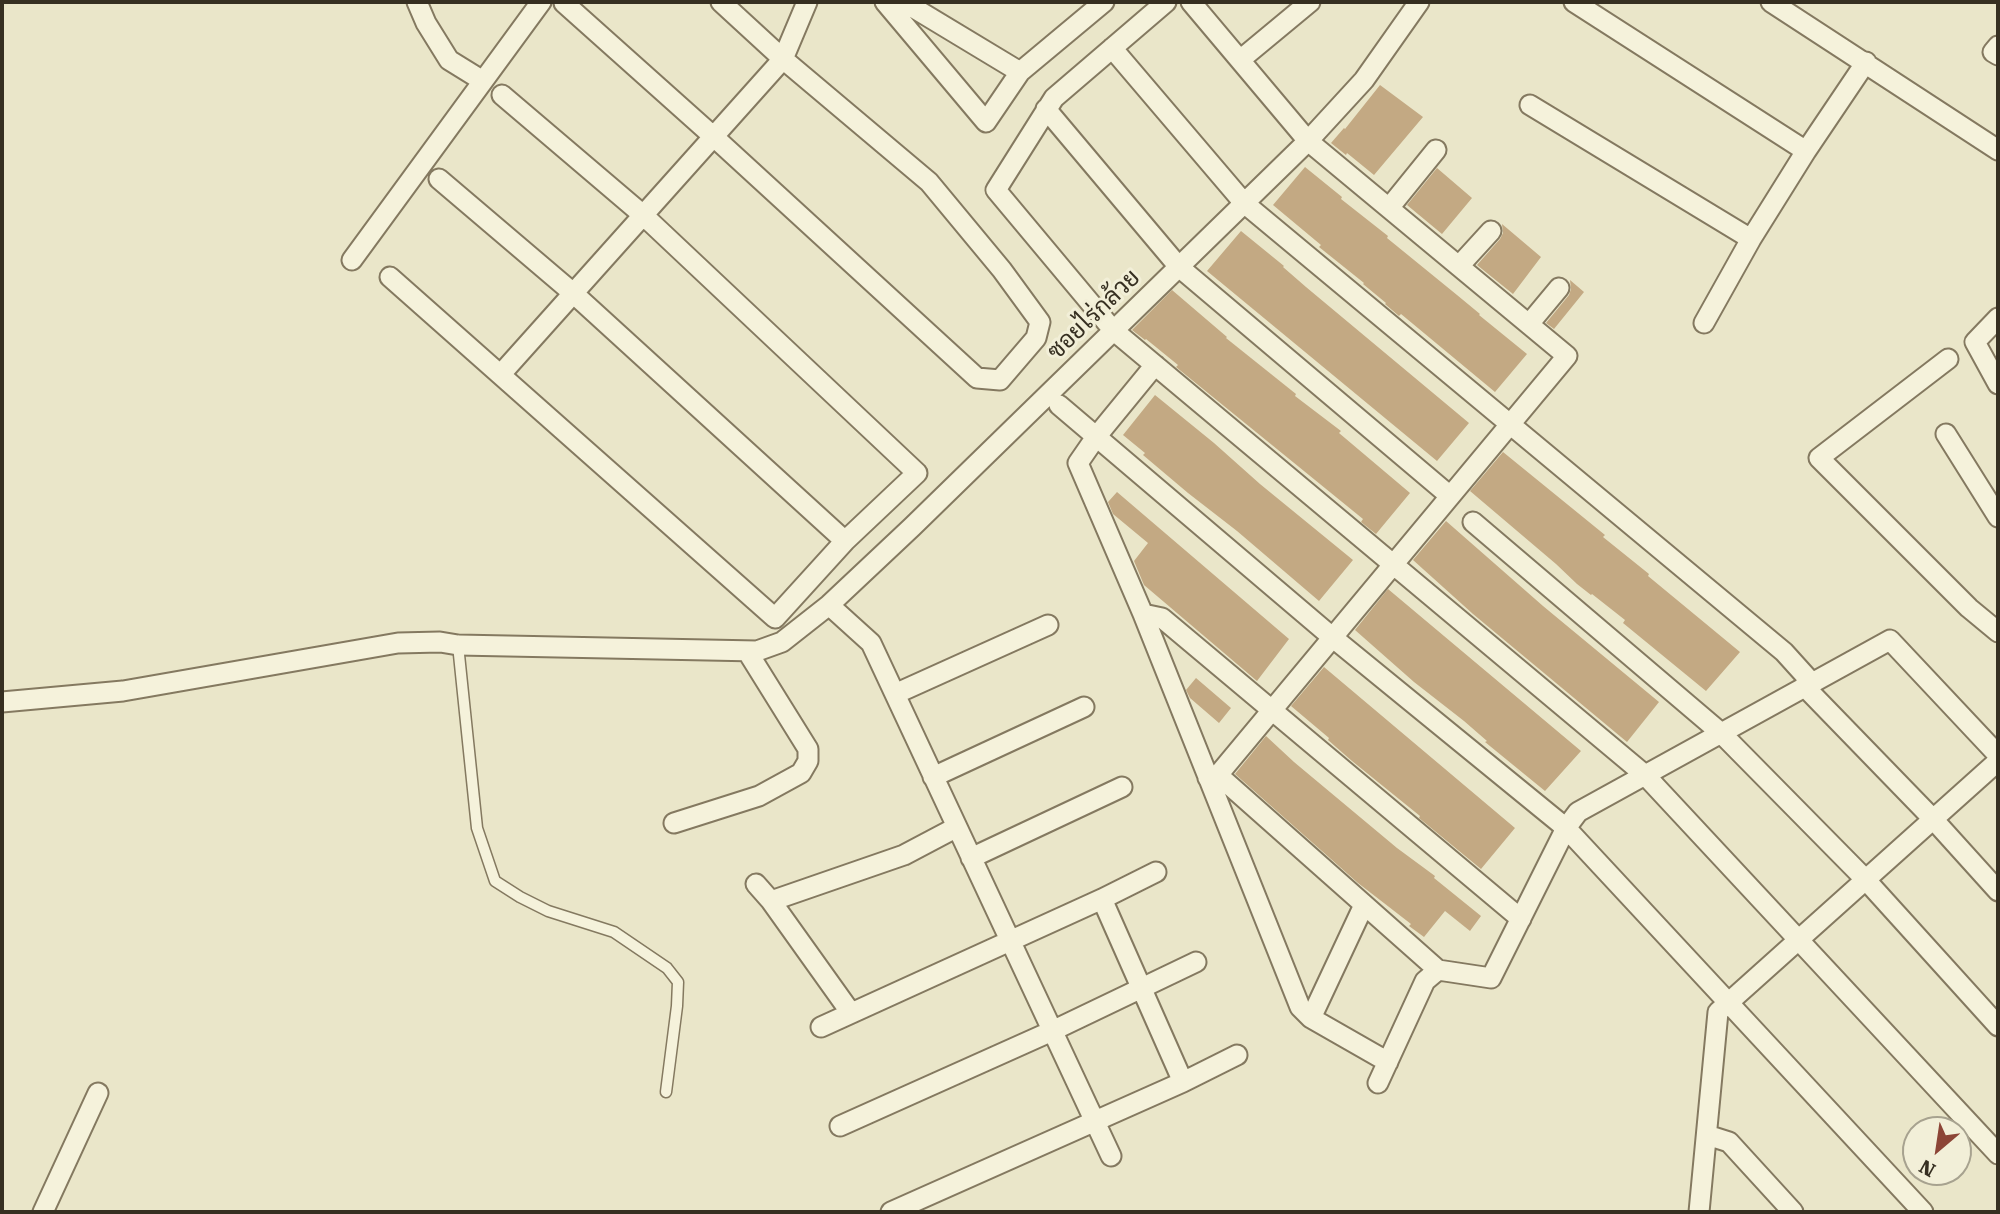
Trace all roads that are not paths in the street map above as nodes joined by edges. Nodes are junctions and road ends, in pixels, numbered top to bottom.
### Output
1 (417, 2) edge
2 (541, 2) edge
3 (721, 2) edge
4 (807, 2) edge
5 (885, 2) edge
6 (904, 2) edge
7 (1104, 2) edge
8 (1166, 2) edge
9 (1191, 2) edge
10 (1310, 2) edge
11 (1419, 2) edge
12 (1574, 2) edge
13 (1771, 2) edge
14 (564, 3) edge
15 (1998, 46) edge
16 (1112, 48) junction
17 (1998, 55) edge
18 (783, 59) junction
19 (1240, 60) junction
20 (1866, 62) junction
21 (1020, 72) junction
22 (483, 81) junction
23 (502, 95) dead end
24 (1530, 105) dead end
25 (1046, 109) junction
26 (714, 137) junction
27 (1308, 141) junction
28 (1436, 150) dead end
29 (1998, 150) edge
30 (1806, 151) junction
31 (439, 179) dead end
32 (1244, 204) junction
33 (1389, 208) junction
34 (643, 215) junction
35 (1491, 231) dead end
36 (1751, 239) junction
37 (352, 260) dead end
38 (1459, 266) junction
39 (1179, 267) junction
40 (390, 277) dead end
41 (1559, 288) dead end
42 (573, 293) junction
43 (1998, 318) edge
44 (1704, 323) dead end
45 (1529, 324) junction
46 (1113, 330) junction
47 (1948, 359) dead end
48 (1155, 365) junction
49 (501, 374) junction
50 (1998, 384) edge
51 (1059, 405) dead end
52 (1510, 424) junction
53 (1947, 434) dead end
54 (1096, 437) junction
55 (1450, 496) junction
56 (1998, 517) edge
57 (1473, 522) dead end
58 (845, 541) junction
59 (1393, 564) junction
60 (828, 604) junction
61 (1143, 614) junction
62 (1048, 625) dead end
63 (1998, 632) edge
64 (1332, 637) junction
65 (458, 645) junction
66 (747, 651) junction
67 (1808, 684) junction
68 (895, 694) junction
69 (2, 702) edge
70 (1084, 707) dead end
71 (1272, 710) junction
72 (1721, 733) junction
73 (1998, 758) edge
74 (1645, 775) junction
75 (933, 777) junction
76 (1213, 777) junction
77 (1122, 787) dead end
78 (1933, 819) junction
79 (674, 823) dead end
80 (957, 827) junction
81 (1566, 828) junction
82 (971, 858) junction
83 (1156, 872) dead end
84 (1865, 879) junction
85 (756, 884) dead end
86 (1998, 891) edge
87 (1102, 899) junction
88 (771, 901) junction
89 (1364, 905) junction
90 (1521, 919) junction
91 (1799, 938) junction
92 (1010, 941) junction
93 (1196, 962) dead end
94 (1438, 970) junction
95 (1143, 988) junction
96 (1728, 1001) junction
97 (851, 1013) junction
98 (1311, 1018) junction
99 (1998, 1026) edge
100 (821, 1027) dead end
101 (1052, 1031) junction
102 (1237, 1055) dead end
103 (1388, 1062) junction
104 (1183, 1082) junction
105 (1378, 1083) dead end
106 (666, 1092) dead end
107 (98, 1093) dead end
108 (1094, 1120) junction
109 (840, 1126) dead end
110 (1707, 1135) junction
111 (1998, 1154) edge
112 (1111, 1156) dead end
113 (43, 1212) edge
114 (891, 1212) edge
115 (1699, 1212) edge
116 (1793, 1212) edge
117 (1923, 1212) edge

1 - 22 street
2 - 22 street
3 - 18 street
4 - 18 street
5 - 21 street
6 - 21 street
7 - 21 street
8 - 16 street
9 - 19 street
10 - 19 street
11 - 27 street, ซอยไร่กล้วย
12 - 30 street
13 - 20 street
14 - 26 street
15 - 17 street
16 - 25 street
16 - 32 street
18 - 26 street
18 - 26 street
19 - 27 street
20 - 29 street
20 - 30 street
22 - 37 street
23 - 34 street
24 - 36 street
25 - 39 street
25 - 46 street
26 - 34 street
27 - 32 street, ซอยไร่กล้วย
27 - 33 street
28 - 33 street
30 - 36 street
31 - 42 street
32 - 39 street, ซอยไร่กล้วย
32 - 52 street
33 - 38 street
34 - 42 street
34 - 58 street
35 - 38 street
36 - 44 street
38 - 45 street
39 - 46 street, ซอยไร่กล้วย
39 - 55 street
40 - 49 street
41 - 45 street
42 - 49 street
42 - 58 street
43 - 50 street
45 - 52 street
46 - 48 street
46 - 60 street, ซอยไร่กล้วย
47 - 63 street
48 - 54 street
48 - 59 street
49 - 58 street
51 - 54 street
52 - 55 street
52 - 67 street
53 - 56 street
54 - 61 street
54 - 64 street
55 - 59 street
57 - 72 street
59 - 64 street
59 - 74 street
60 - 66 street, ซอยไร่กล้วย
60 - 68 street
61 - 71 street
61 - 76 street
62 - 68 street
64 - 71 street
64 - 81 street
65 - 66 street
65 - 69 street
65 - 106 lane
66 - 79 street
67 - 72 street
67 - 73 street
67 - 78 street
68 - 75 street
70 - 75 street
71 - 76 street
71 - 90 street
72 - 74 street
72 - 84 street
73 - 78 street
74 - 81 street
74 - 91 street
75 - 80 street
76 - 89 street
76 - 98 street
77 - 82 street
78 - 84 street
78 - 86 street
80 - 82 street
80 - 88 street
81 - 90 street
81 - 96 street
82 - 92 street
83 - 87 street
84 - 91 street
84 - 99 street
85 - 88 street
87 - 92 street
87 - 95 street
88 - 97 street
89 - 94 street
89 - 98 street
90 - 94 street
91 - 96 street
91 - 111 street
92 - 97 street
92 - 101 street
93 - 95 street
94 - 103 street
95 - 101 street
95 - 104 street
96 - 110 street
96 - 117 street
97 - 100 street
98 - 103 street
101 - 108 street
101 - 109 street
102 - 104 street
103 - 105 street
104 - 108 street
107 - 113 street
108 - 112 street
108 - 114 street
110 - 115 street
110 - 116 street

